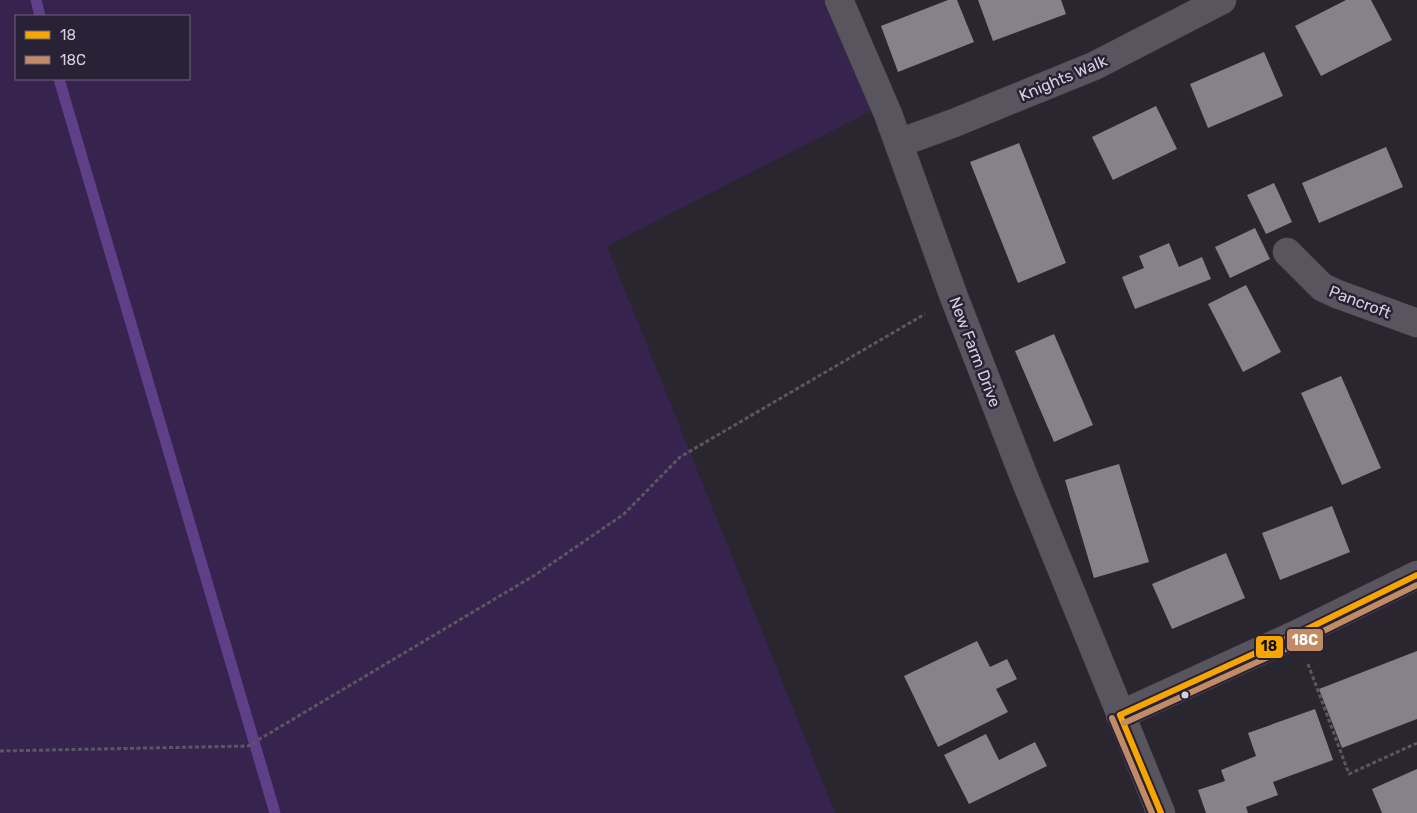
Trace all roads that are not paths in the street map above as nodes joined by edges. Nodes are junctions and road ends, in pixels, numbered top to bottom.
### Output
1 (839, 0) edge
2 (1222, 0) edge
3 (898, 143) junction
4 (1286, 252) dead end
5 (1417, 323) edge
6 (1417, 575) edge
7 (1120, 715) junction
8 (1161, 813) edge

1 - 3 street, New Farm Drive
2 - 3 street, Knights Walk
3 - 7 street, New Farm Drive
4 - 5 street, Pancroft
6 - 7 street
7 - 8 street, New Farm Drive

